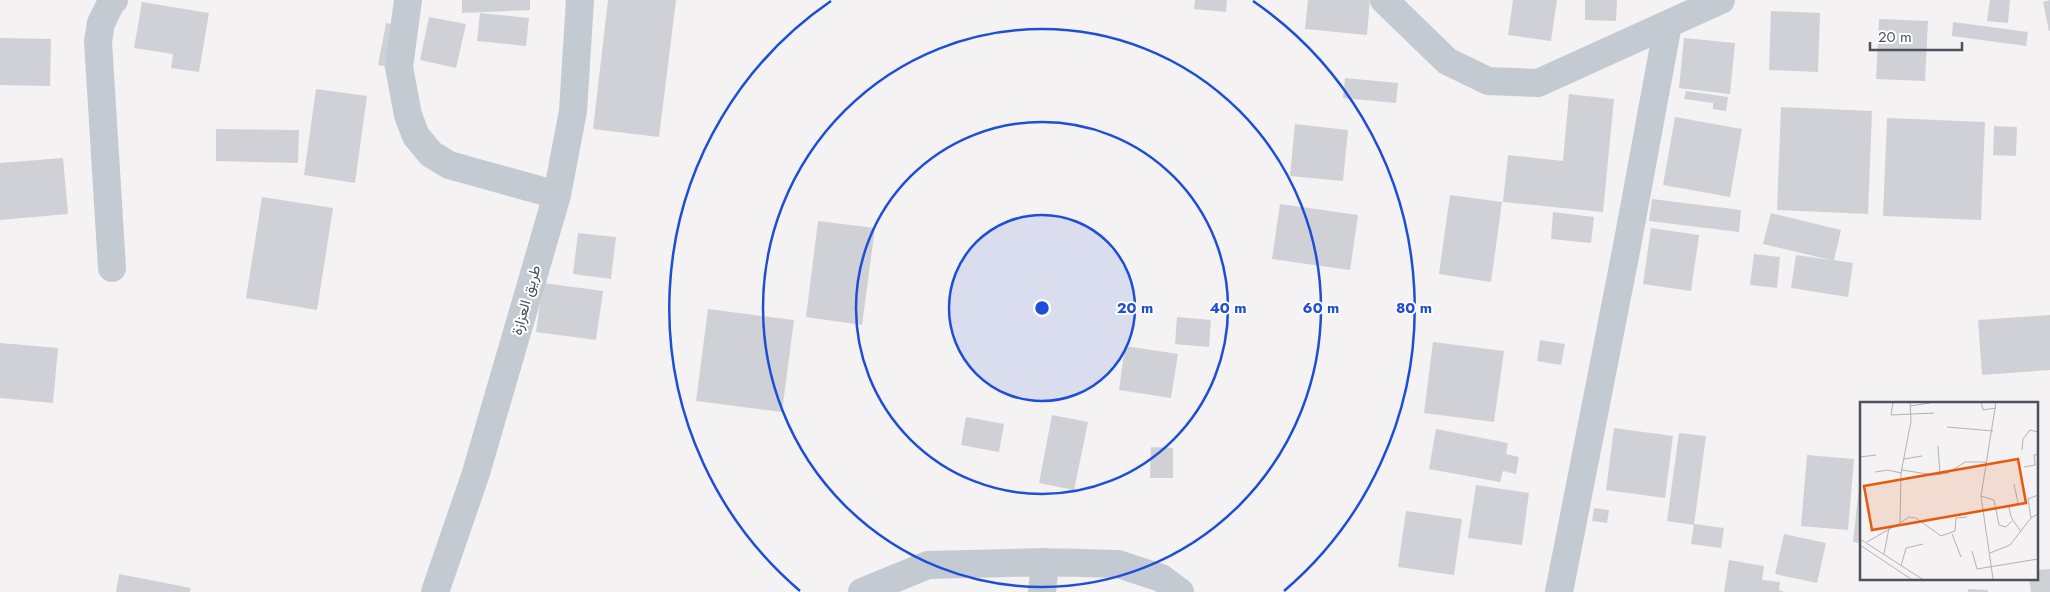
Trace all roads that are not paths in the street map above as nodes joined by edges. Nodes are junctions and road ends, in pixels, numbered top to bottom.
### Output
1 (114, 0) edge
2 (408, 0) edge
3 (580, 0) edge
4 (1384, 0) edge
5 (1721, 0) edge
6 (1668, 24) junction
7 (557, 195) junction
8 (112, 268) dead end
9 (1045, 562) junction
10 (435, 592) edge
11 (862, 592) edge
12 (1042, 592) edge
13 (1180, 592) edge
14 (1559, 592) edge

1 - 8 street
2 - 7 street
3 - 7 street, طريق العزازة
4 - 6 street
5 - 6 street
6 - 14 street
7 - 10 street, طريق العزازة
9 - 11 street
9 - 12 street
9 - 13 street

